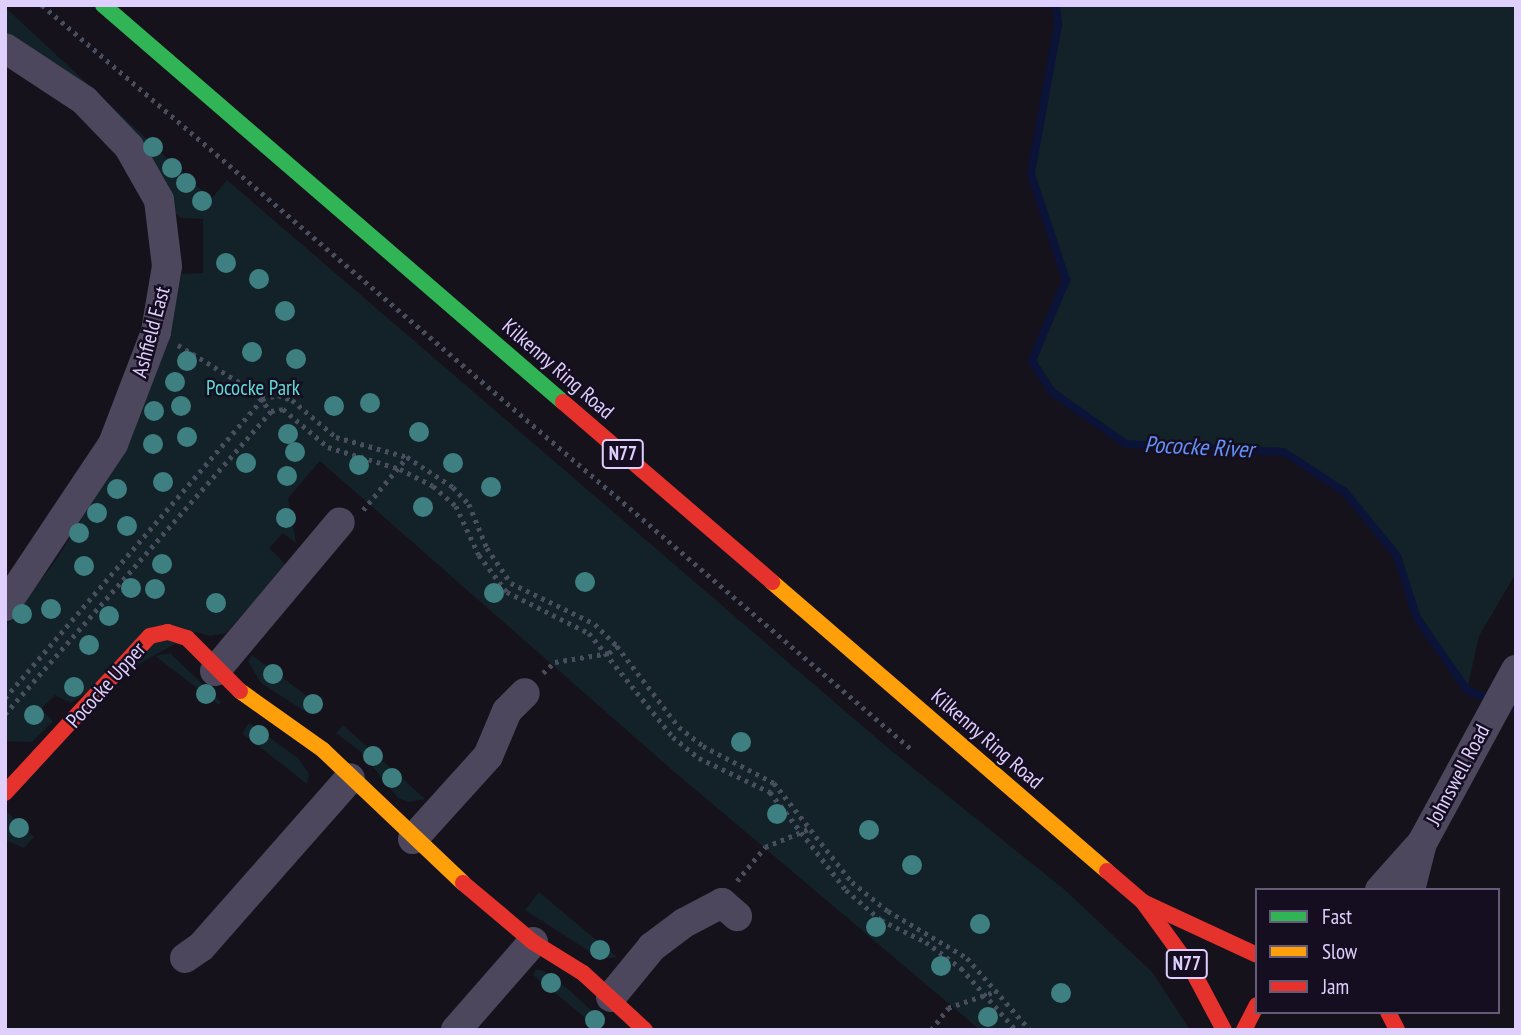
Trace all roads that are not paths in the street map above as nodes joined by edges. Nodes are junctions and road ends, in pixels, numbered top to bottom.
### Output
1 (103, 5) edge
2 (5, 48) edge
3 (340, 522) dead end
4 (5, 606) edge
5 (1516, 670) edge
6 (215, 671) junction
7 (531, 687) road end
8 (350, 778) junction
9 (5, 793) edge
10 (413, 839) junction
11 (1422, 843) junction
12 (1382, 888) edge
13 (1411, 888) edge
14 (1143, 902) junction
15 (737, 916) dead end
16 (533, 942) junction
17 (1255, 954) edge
18 (201, 955) dead end
19 (611, 998) junction
20 (1255, 1009) edge
21 (1389, 1014) edge
22 (457, 1030) edge
23 (645, 1030) edge
24 (1224, 1030) edge
25 (1244, 1030) edge
26 (1397, 1030) edge

1 - 14 main road, Kilkenny Ring Road / N77
2 - 4 street, Ashfield East
3 - 6 street
5 - 11 street, Johnswell Road
6 - 8 main road, Pococke Upper
6 - 9 main road, Pococke Upper
7 - 10 street
8 - 10 main road, Pococke Upper
8 - 18 street
10 - 16 main road, Pococke Upper
11 - 12 street, Johnswell Road
11 - 13 street, Johnswell Road
14 - 17 main road, Kilkenny Ring Road / N77
14 - 24 main road, Kilkenny Ring Road / N77
15 - 19 street
16 - 19 main road, Pococke Upper
16 - 22 street
19 - 23 main road, Pococke Upper
20 - 25 main road
21 - 26 main road

